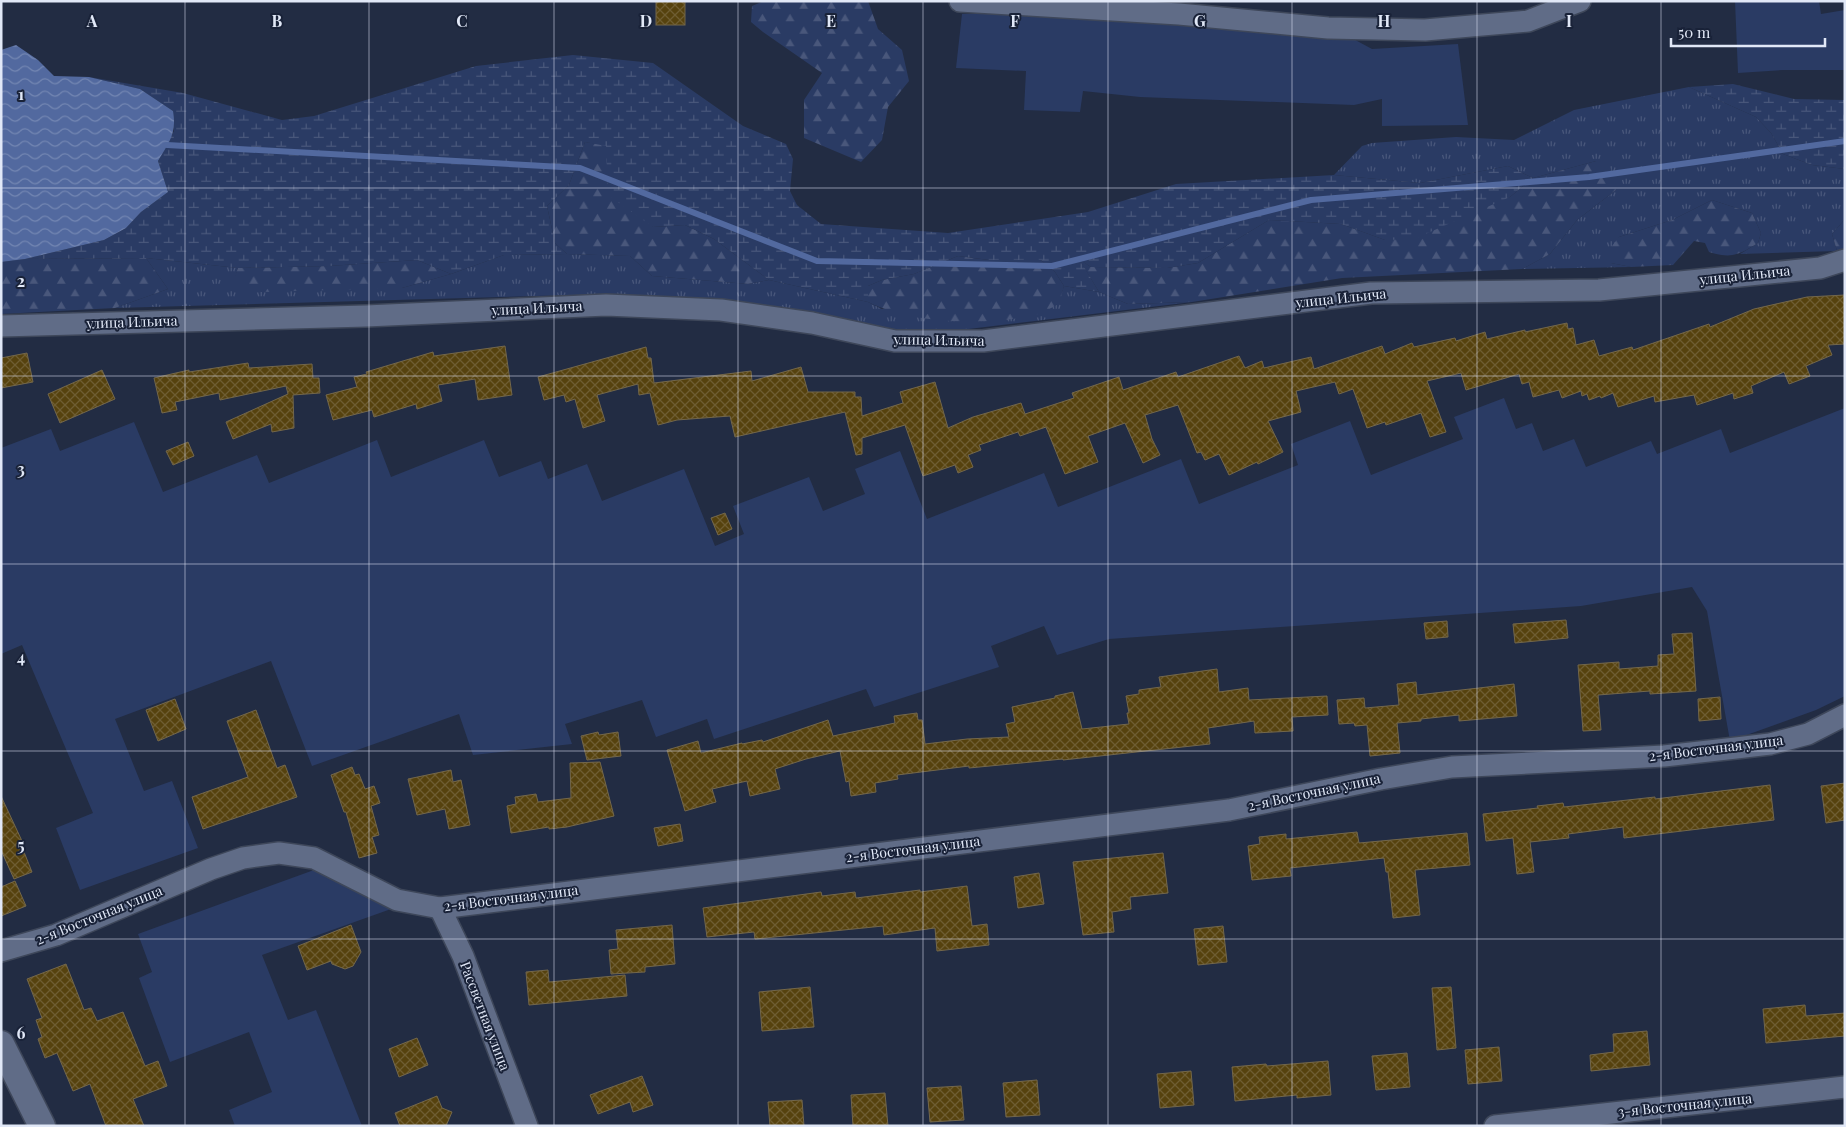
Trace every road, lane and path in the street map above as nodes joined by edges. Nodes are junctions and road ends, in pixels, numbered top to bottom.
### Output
1 (960, 1) edge
2 (1580, 1) edge
3 (1845, 260) edge
4 (1, 326) edge
5 (1845, 715) edge
6 (440, 908) junction
7 (1, 951) edge
8 (1, 1044) edge
9 (1845, 1087) edge
10 (42, 1126) edge
11 (527, 1126) edge
12 (1495, 1126) edge

1 - 2 street
3 - 4 street, улица Ильича
5 - 6 street, 2-я Восточная улица
6 - 7 street, 2-я Восточная улица
6 - 11 street, Рассветная улица
8 - 10 street
9 - 12 street, 3-я Восточная улица

